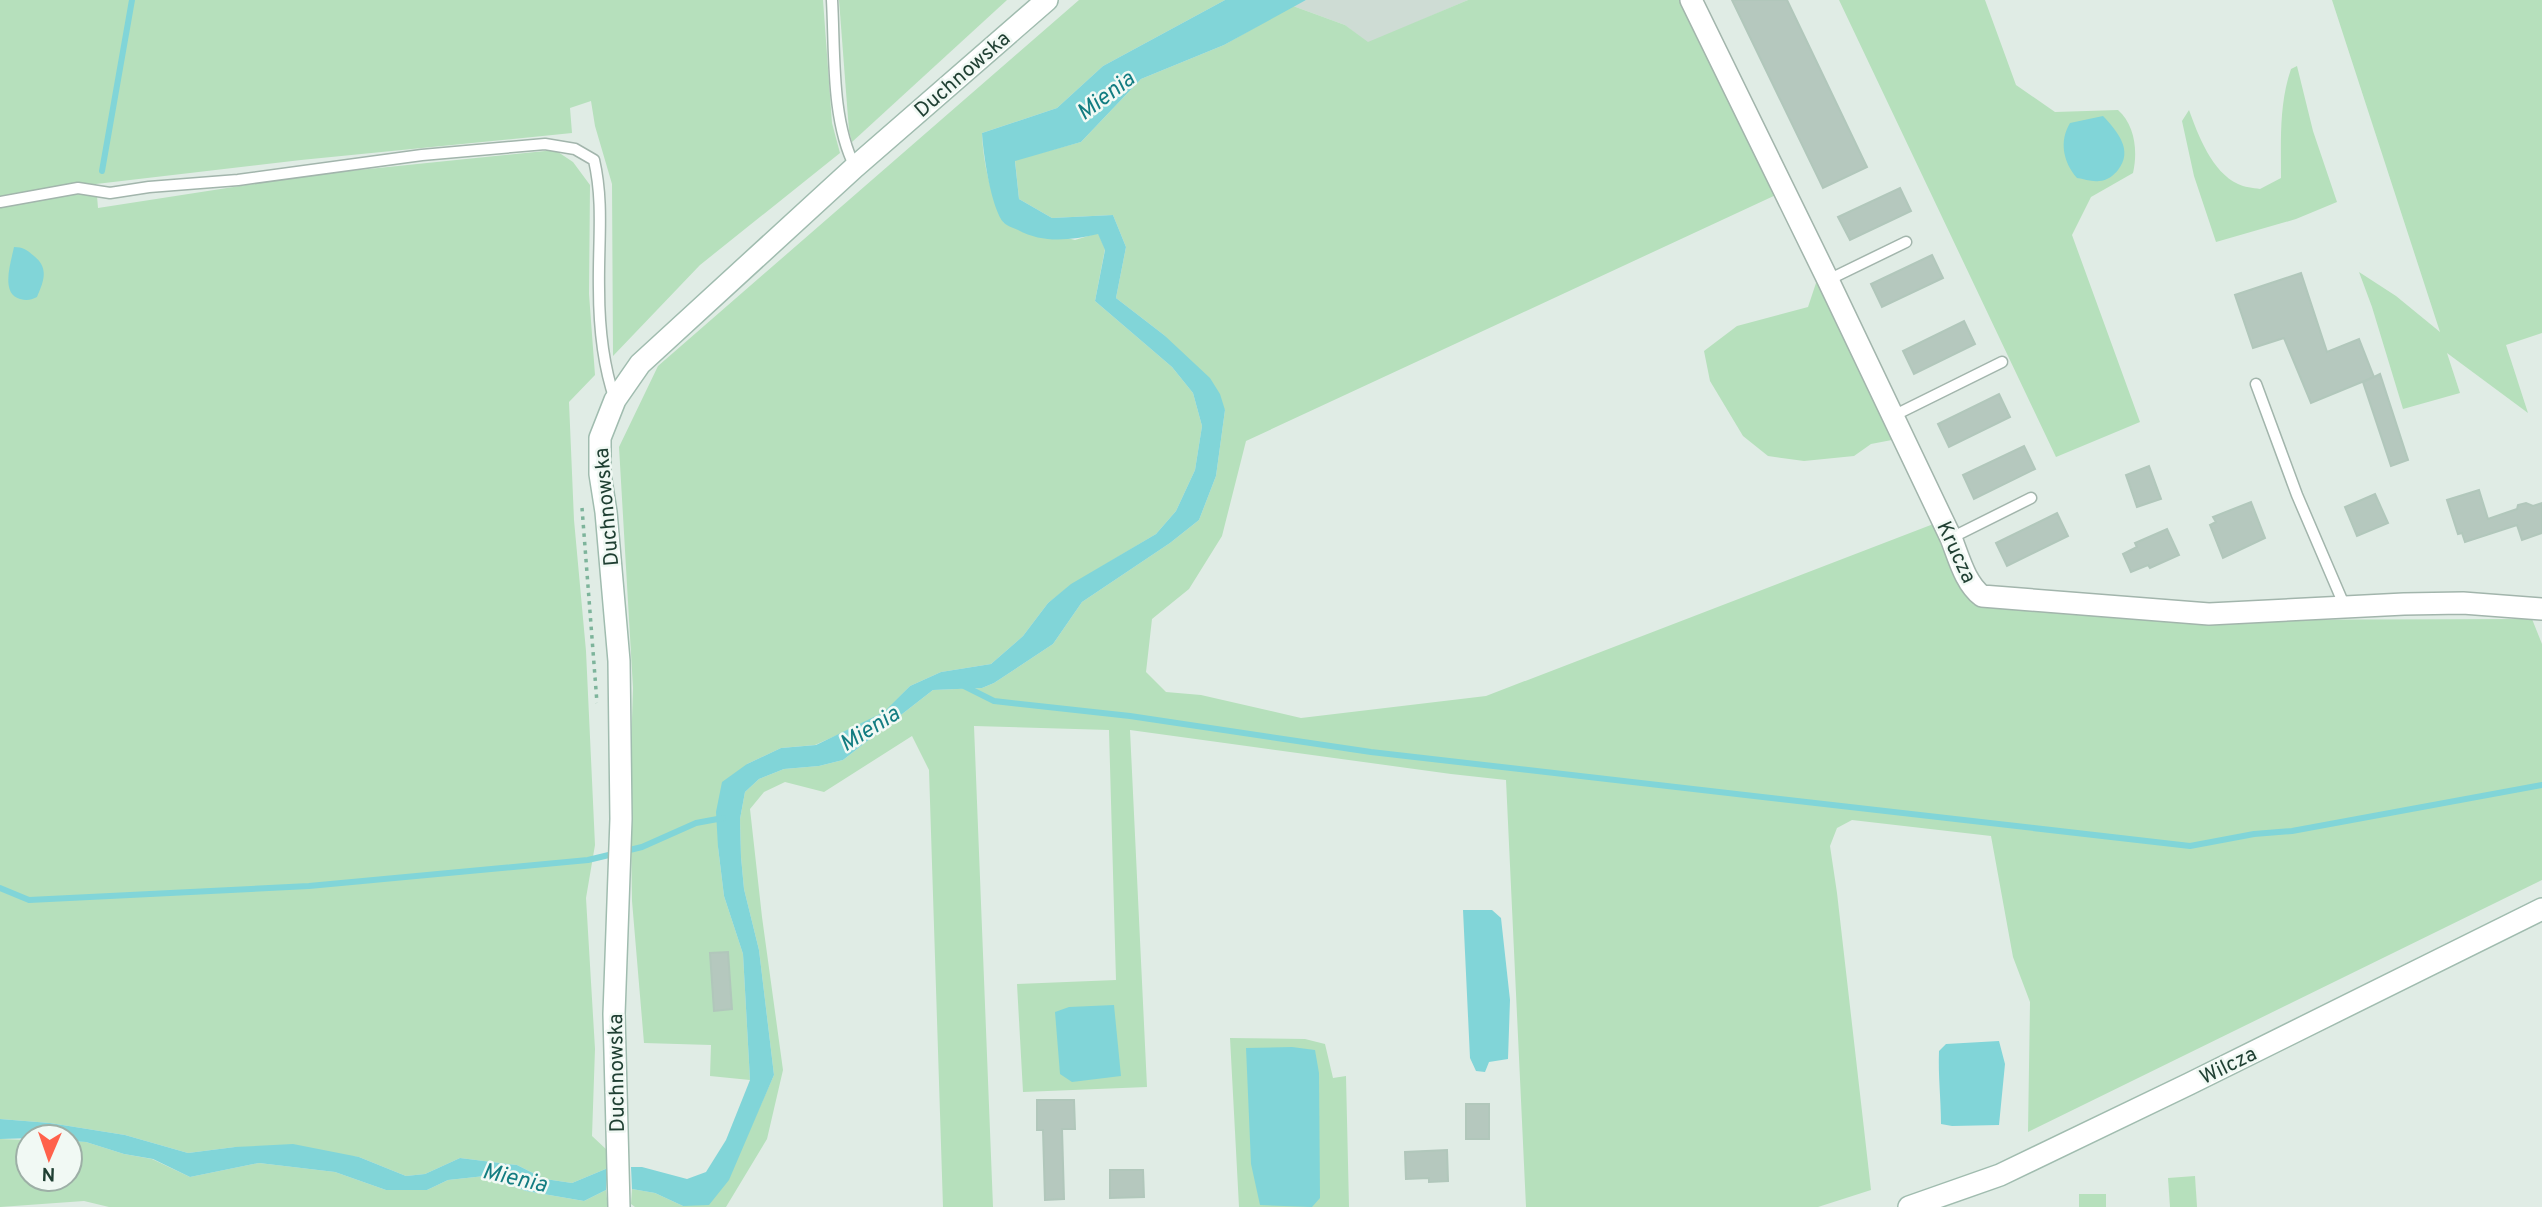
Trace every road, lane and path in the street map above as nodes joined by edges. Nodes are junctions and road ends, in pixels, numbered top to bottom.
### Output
1 (832, 0) edge
2 (1047, 0) edge
3 (1691, 0) edge
4 (856, 167) junction
5 (0, 202) edge
6 (1906, 242) dead end
7 (1828, 279) junction
8 (2002, 362) dead end
9 (2256, 384) dead end
10 (615, 400) junction
11 (1893, 416) junction
12 (2031, 498) dead end
13 (582, 503) dead end
14 (1951, 538) junction
15 (2344, 607) junction
16 (2542, 609) edge
17 (597, 704) dead end
18 (2542, 909) edge
19 (619, 1205) edge
20 (1909, 1207) edge

1 - 4 lane
2 - 4 street, Duchnowska
3 - 7 street, Krucza
4 - 10 street, Duchnowska
5 - 10 lane
6 - 7 lane
7 - 11 street, Krucza
8 - 11 lane
9 - 15 lane
10 - 19 street, Duchnowska
11 - 14 street, Krucza
12 - 14 lane
13 - 17 path
14 - 15 street, Krucza
15 - 16 street, Krucza
18 - 20 street, Wilcza

